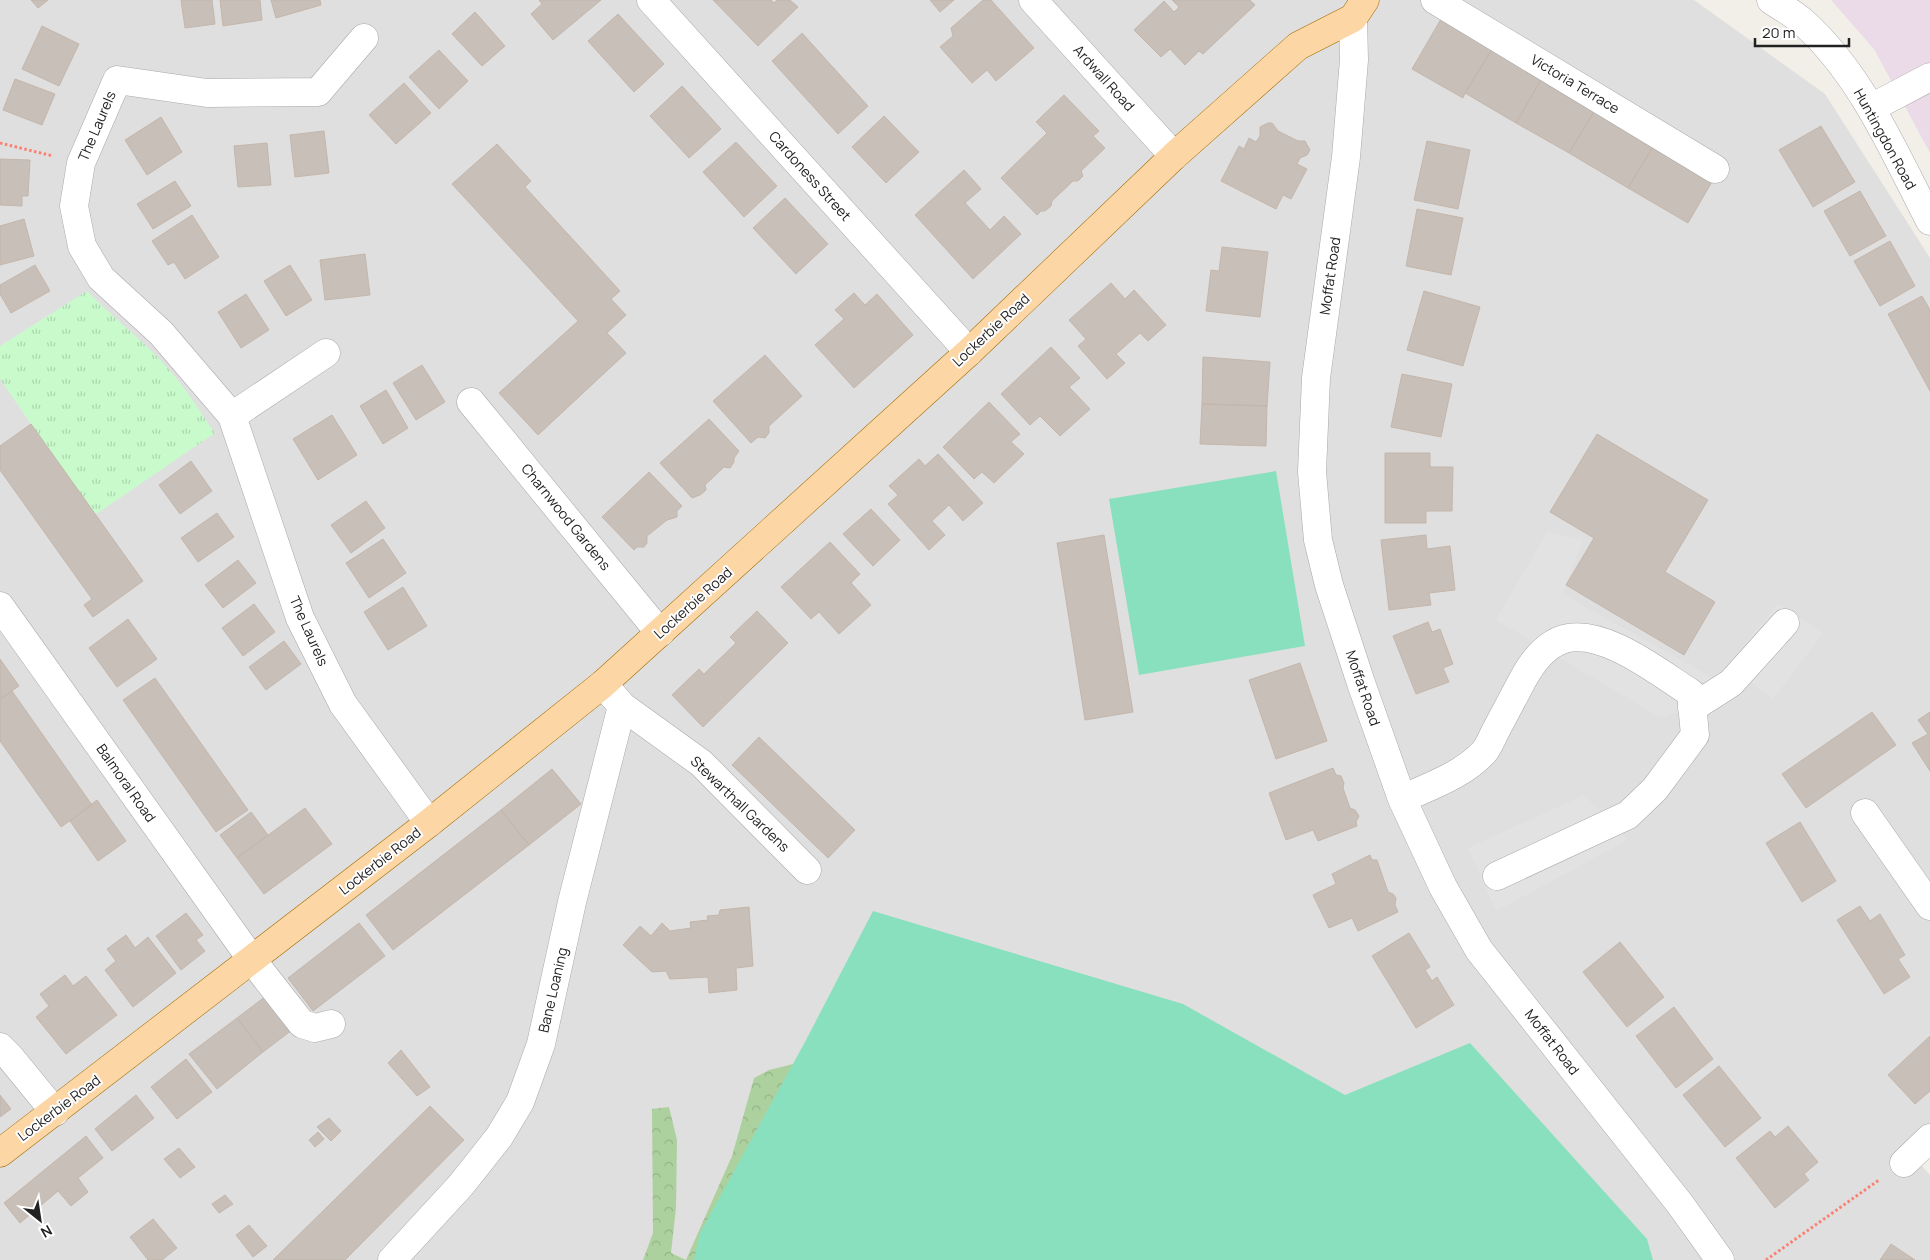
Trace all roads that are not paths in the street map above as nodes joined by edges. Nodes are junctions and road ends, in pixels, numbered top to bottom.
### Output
1 (651, 0) edge
2 (1033, 0) edge
3 (1436, 0) edge
4 (1771, 0) edge
5 (1359, 9) edge
6 (364, 38) dead end
7 (1930, 77) edge
8 (1871, 108) junction
9 (1174, 156) junction
10 (1715, 169) dead end
11 (1930, 221) edge
12 (969, 352) junction
13 (326, 353) dead end
14 (471, 402) dead end
15 (232, 416) junction
16 (0, 606) edge
17 (1785, 623) dead end
18 (660, 633) junction
19 (603, 684) junction
20 (622, 706) junction
21 (1692, 708) junction
22 (1402, 799) junction
23 (1865, 813) dead end
24 (429, 823) junction
25 (808, 870) dead end
26 (1497, 876) dead end
27 (1930, 906) edge
28 (252, 960) junction
29 (331, 1024) dead end
30 (0, 1047) edge
31 (55, 1112) junction
32 (1930, 1138) edge
33 (0, 1153) edge
34 (1904, 1163) road end
35 (392, 1260) edge
36 (1720, 1260) edge

1 - 12 street, Cardoness Street
2 - 9 street, Ardwall Road
3 - 10 street, Victoria Terrace
4 - 8 street, Huntingdon Road
5 - 9 main road, Lockerbie Road
5 - 22 street, Moffat Road
6 - 15 street, The Laurels
7 - 8 street
8 - 11 street, Huntingdon Road
9 - 12 main road, Lockerbie Road
12 - 18 main road, Lockerbie Road
13 - 15 street
14 - 18 street, Charnwood Gardens
15 - 24 street, The Laurels
16 - 28 street, Balmoral Road
17 - 21 street
18 - 19 main road, Lockerbie Road
19 - 20 street
19 - 24 main road, Lockerbie Road
20 - 25 street, Stewarthall Gardens
20 - 35 street, Bane Loaning
21 - 22 street
21 - 26 street
22 - 36 street, Moffat Road
23 - 27 street
24 - 28 main road, Lockerbie Road
28 - 29 street, Balmoral Road
28 - 31 main road, Lockerbie Road
30 - 31 street
31 - 33 main road, Lockerbie Road
32 - 34 street

